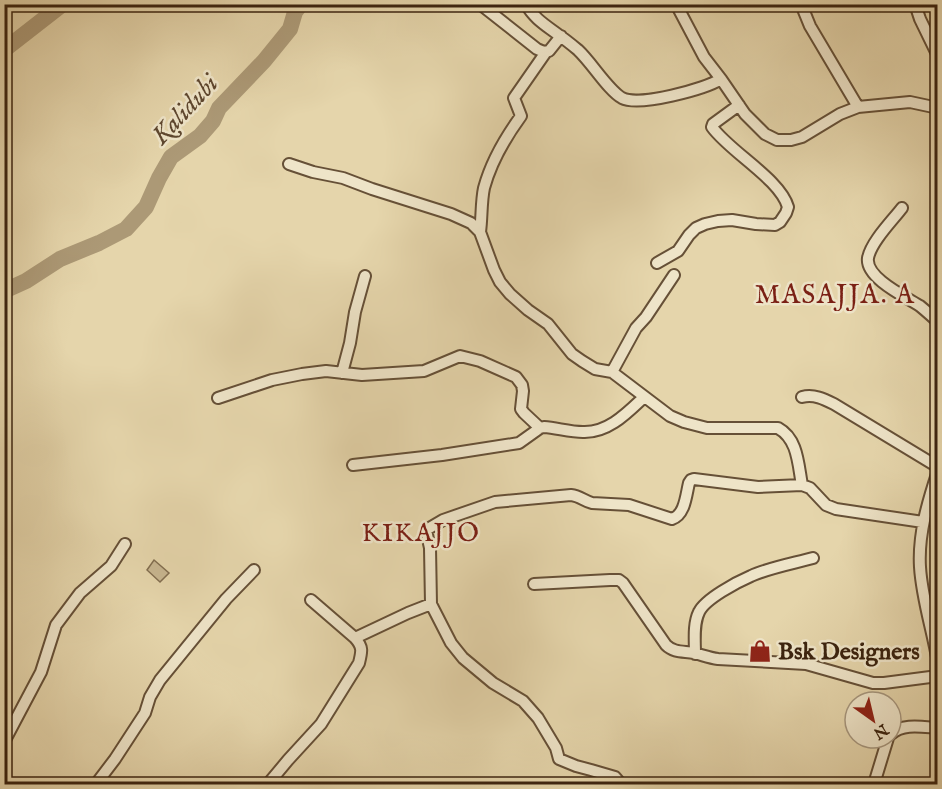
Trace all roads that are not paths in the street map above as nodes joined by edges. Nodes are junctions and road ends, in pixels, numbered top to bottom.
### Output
1 (480, 4) edge
2 (526, 4) edge
3 (676, 4) edge
4 (801, 4) edge
5 (915, 4) edge
6 (561, 36) junction
7 (546, 52) junction
8 (938, 56) edge
9 (721, 80) junction
10 (739, 105) junction
11 (858, 107) junction
12 (938, 108) edge
13 (289, 164) dead end
14 (902, 208) dead end
15 (480, 232) junction
16 (657, 262) dead end
17 (674, 275) dead end
18 (365, 276) dead end
19 (938, 321) edge
20 (612, 372) junction
21 (342, 373) junction
22 (644, 396) junction
23 (802, 397) dead end
24 (218, 398) dead end
25 (540, 428) junction
26 (353, 465) dead end
27 (938, 469) edge
28 (802, 484) junction
29 (923, 522) junction
30 (125, 544) dead end
31 (813, 558) dead end
32 (254, 570) dead end
33 (534, 584) dead end
34 (311, 600) dead end
35 (431, 604) junction
36 (355, 638) junction
37 (936, 646) edge
38 (695, 654) junction
39 (938, 663) edge
40 (938, 676) edge
41 (903, 727) edge
42 (938, 728) edge
43 (4, 742) edge
44 (884, 750) edge
45 (96, 784) edge
46 (268, 784) edge
47 (621, 784) edge
48 (874, 784) edge

1 - 7 street
2 - 6 street
3 - 9 street
4 - 11 street
5 - 8 street
6 - 7 street
6 - 9 street
7 - 15 street
9 - 10 street
10 - 11 street
10 - 16 street
11 - 12 street
13 - 15 street
14 - 19 street
15 - 20 street
17 - 20 street
18 - 21 street
20 - 22 street
21 - 24 street
21 - 25 street
22 - 25 street
22 - 28 street
23 - 27 street
25 - 26 street
27 - 29 street
28 - 29 street
28 - 35 street
29 - 37 street
30 - 43 street
31 - 38 street
32 - 45 street
33 - 38 street
34 - 36 street
35 - 36 street
35 - 47 street
36 - 46 street
37 - 39 street
38 - 40 street
41 - 42 street
44 - 48 street

